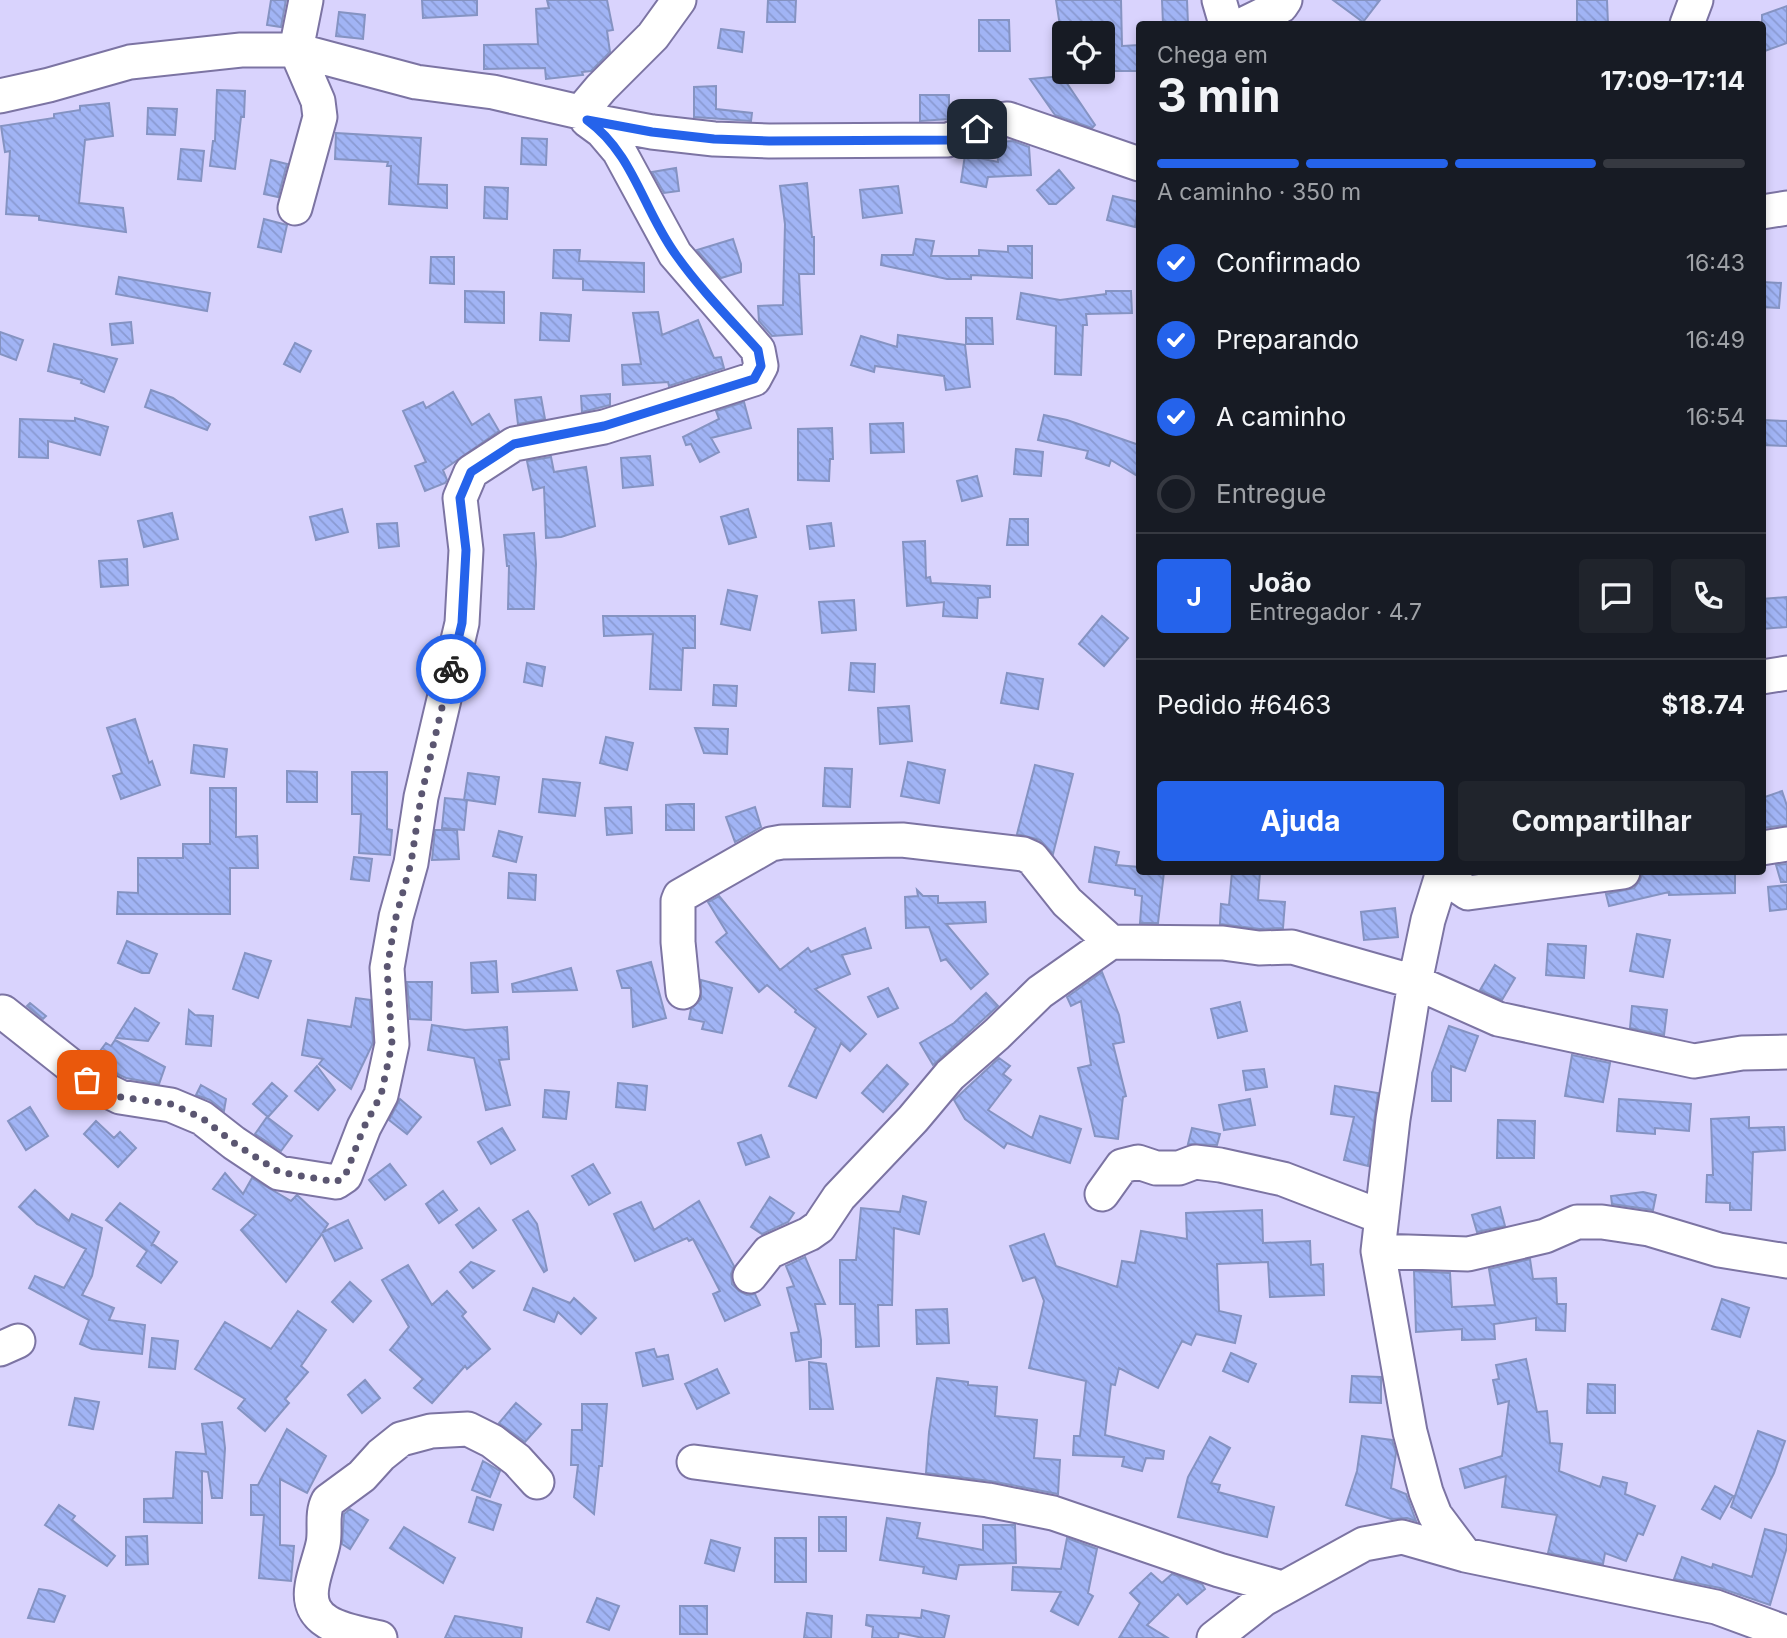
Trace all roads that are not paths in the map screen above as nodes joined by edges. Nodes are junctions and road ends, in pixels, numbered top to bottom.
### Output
1 (306, 0) edge
2 (679, 0) edge
3 (1219, 0) edge
4 (1285, 0) edge
5 (1696, 0) edge
6 (1225, 21) edge
7 (1250, 21) edge
8 (1688, 21) edge
9 (296, 50) junction
10 (0, 96) edge
11 (586, 117) junction
12 (1136, 163) edge
13 (295, 208) dead end
14 (1787, 208) edge
15 (1766, 211) edge
16 (1787, 673) edge
17 (1766, 676) edge
18 (1787, 844) edge
19 (1766, 847) edge
20 (1441, 875) edge
21 (1445, 875) edge
22 (1601, 875) edge
23 (1111, 942) junction
24 (1415, 982) junction
25 (683, 992) dead end
26 (3, 1012) dead end
27 (1787, 1052) edge
28 (1102, 1194) dead end
29 (1382, 1217) junction
30 (1378, 1251) junction
31 (1787, 1261) edge
32 (750, 1276) dead end
33 (694, 1462) dead end
34 (537, 1482) dead end
35 (1465, 1555) junction
36 (1282, 1588) junction
37 (1787, 1633) edge
38 (380, 1638) edge
39 (1214, 1638) edge

1 - 9 street
2 - 11 street
3 - 6 street
4 - 7 street
5 - 8 street
9 - 10 street
9 - 11 street
9 - 13 street
11 - 12 street
11 - 26 street
14 - 15 street
16 - 17 street
18 - 19 street
20 - 24 street
21 - 22 street
23 - 24 street
23 - 25 street
23 - 32 street
24 - 27 street
24 - 29 street
28 - 29 street
29 - 30 street
30 - 31 street
30 - 35 street
33 - 36 street
34 - 38 street
35 - 36 street
35 - 37 street
36 - 39 street

